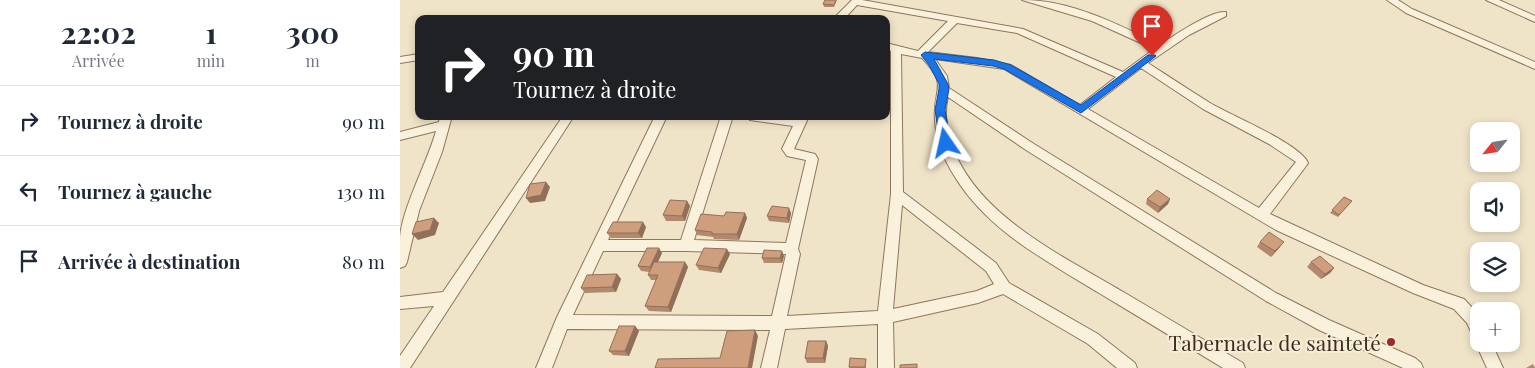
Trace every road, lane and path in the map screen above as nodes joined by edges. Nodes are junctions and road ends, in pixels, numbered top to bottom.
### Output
1 (1027, 0) edge
2 (1392, 0) edge
3 (1491, 0) edge
4 (856, 1) edge
5 (1223, 14) dead end
6 (842, 15) edge
7 (955, 19) junction
8 (1535, 19) edge
9 (891, 48) edge
10 (1161, 49) junction
11 (924, 54) junction
12 (415, 58) edge
13 (400, 60) edge
14 (1142, 64) junction
15 (1535, 66) edge
16 (1125, 76) junction
17 (892, 85) edge
18 (944, 89) junction
19 (1081, 109) junction
20 (566, 120) edge
21 (659, 120) edge
22 (726, 120) edge
23 (802, 120) edge
24 (445, 121) edge
25 (400, 136) edge
26 (897, 194) junction
27 (406, 213) edge
28 (1262, 215) junction
29 (686, 245) junction
30 (599, 246) junction
31 (791, 249) junction
32 (400, 262) edge
33 (1004, 287) junction
34 (448, 298) junction
35 (400, 303) edge
36 (885, 317) junction
37 (1470, 317) edge
38 (562, 322) junction
39 (777, 323) junction
40 (1487, 352) edge
41 (401, 368) edge
42 (544, 368) edge
43 (769, 368) edge
44 (886, 368) edge
45 (1129, 368) edge
46 (1237, 368) edge
47 (1415, 368) edge
48 (1494, 368) edge

1 - 10 street
2 - 15 street
3 - 8 street
4 - 6 street
4 - 7 street
5 - 10 street
7 - 11 street
7 - 16 street
9 - 11 street
9 - 17 street
10 - 14 street
11 - 18 street
11 - 19 street
12 - 13 street
14 - 16 street
14 - 28 street
16 - 19 street
17 - 26 street
18 - 46 street
18 - 47 street
19 - 28 street
20 - 34 street
21 - 30 street
22 - 29 street
23 - 31 street
24 - 25 street
24 - 27 street
26 - 33 street
26 - 36 street
27 - 32 street
28 - 37 street
29 - 30 street
29 - 31 street
30 - 38 street
31 - 39 street
33 - 36 street
33 - 45 street
34 - 35 street
34 - 41 street
36 - 39 street
36 - 44 street
38 - 39 street
38 - 42 street
39 - 43 street
40 - 48 street

